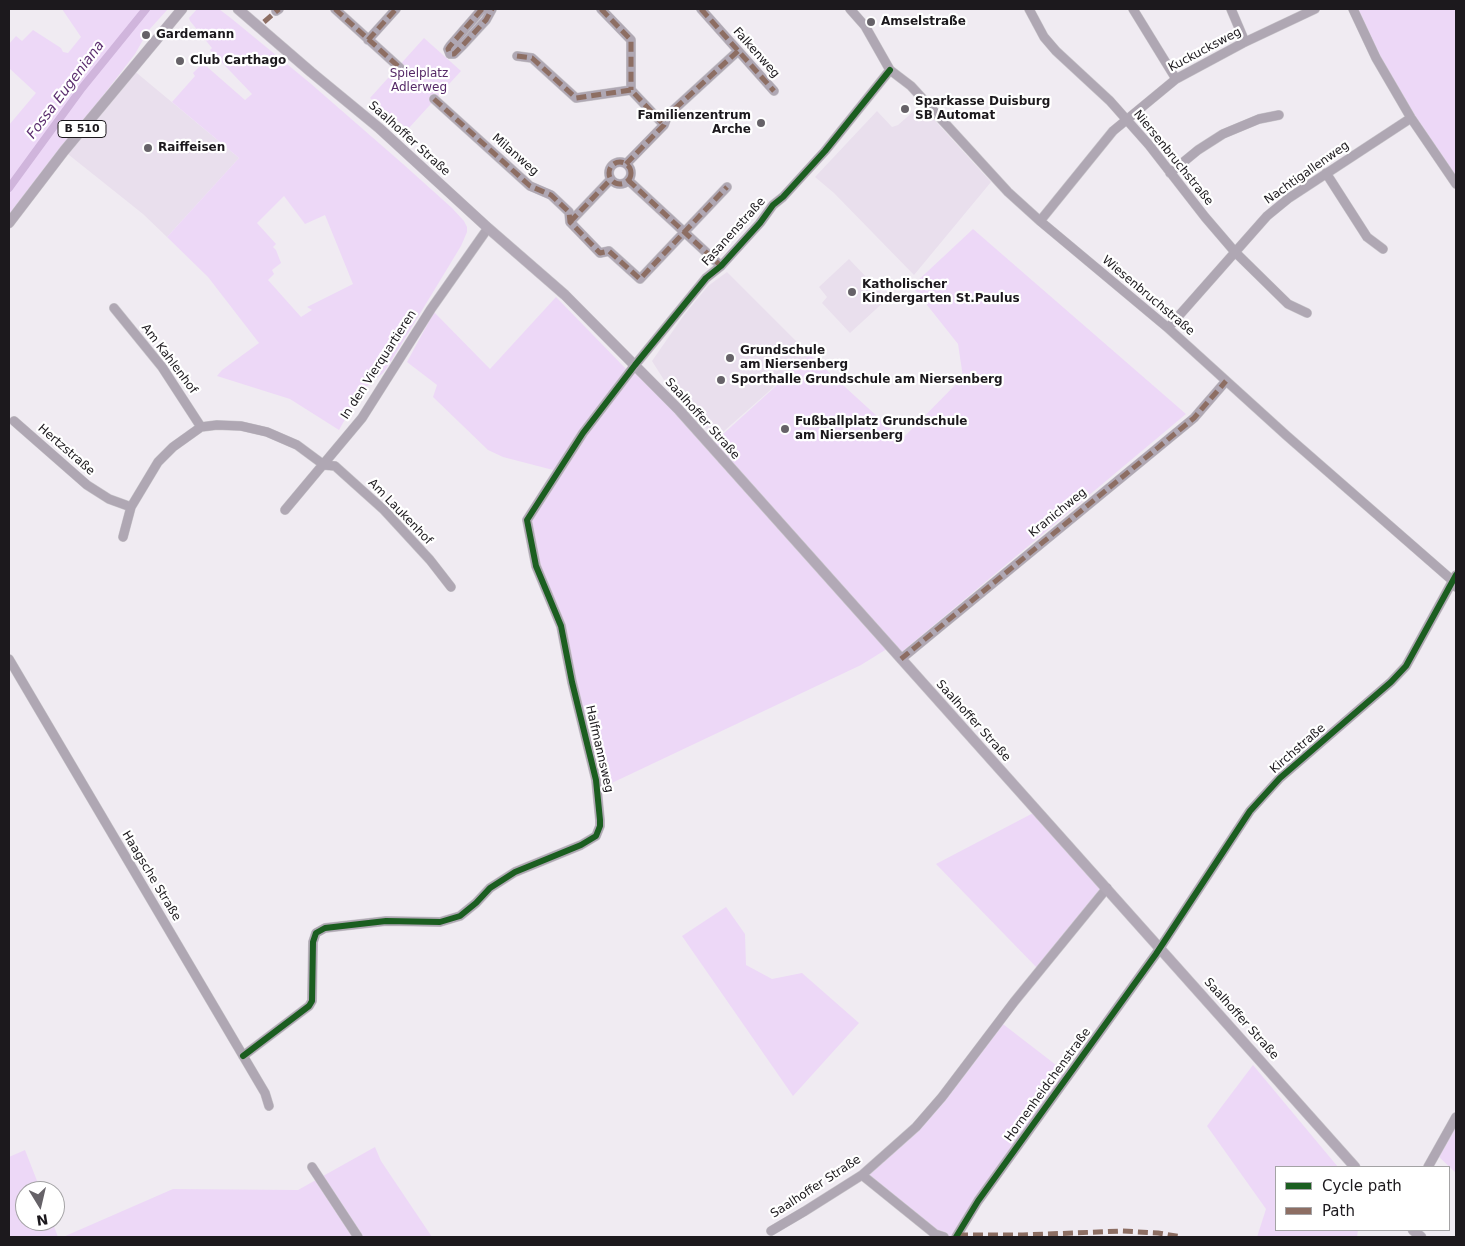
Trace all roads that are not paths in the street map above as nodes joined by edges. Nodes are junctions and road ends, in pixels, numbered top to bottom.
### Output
1 (182, 9) edge
2 (238, 9) edge
3 (335, 9) edge
4 (396, 9) edge
5 (482, 9) edge
6 (492, 9) edge
7 (601, 9) edge
8 (701, 9) edge
9 (1029, 9) edge
10 (1133, 9) edge
11 (1231, 9) edge
12 (1315, 9) edge
13 (1353, 9) edge
14 (855, 10) edge
15 (368, 40) junction
16 (1245, 42) junction
17 (738, 51) junction
18 (517, 56) dead end
19 (400, 68) dead end
20 (890, 70) junction
21 (1176, 78) junction
22 (631, 90) junction
23 (774, 91) dead end
24 (434, 99) dead end
25 (1279, 114) dead end
26 (1411, 118) junction
27 (1126, 119) junction
28 (664, 125) junction
29 (626, 164) junction
30 (1170, 173) junction
31 (1326, 173) junction
32 (611, 179) junction
33 (628, 180) junction
34 (1456, 184) edge
35 (727, 187) dead end
36 (1040, 221) junction
37 (570, 222) junction
38 (9, 223) edge
39 (488, 228) junction
40 (684, 232) junction
41 (1383, 249) dead end
42 (1235, 252) junction
43 (720, 266) junction
44 (114, 308) dead end
45 (1307, 313) dead end
46 (1168, 328) junction
47 (635, 365) junction
48 (1226, 381) junction
49 (14, 421) dead end
50 (201, 427) junction
51 (324, 465) junction
52 (131, 507) junction
53 (285, 510) dead end
54 (123, 537) dead end
55 (1455, 581) edge
56 (451, 587) dead end
57 (9, 659) edge
58 (901, 659) junction
59 (1107, 888) junction
60 (1160, 947) junction
61 (243, 1056) junction
62 (269, 1106) dead end
63 (1456, 1117) edge
64 (1354, 1166) edge
65 (1429, 1166) edge
66 (312, 1167) dead end
67 (862, 1174) junction
68 (770, 1231) dead end
69 (358, 1237) edge
70 (944, 1237) edge
71 (956, 1237) edge

1 - 38 main road, B 510
2 - 39 main road, Saalhoffer Straße
3 - 15 street
4 - 15 street
5 - 6 street
7 - 22 street
8 - 17 street, Falkenweg
9 - 27 street, Niersenbruchstraße
10 - 21 street
11 - 16 street
12 - 16 street, Kuckucksweg
13 - 26 street
14 - 20 street, Wiesenbruchstraße
15 - 19 street
16 - 21 street, Kuckucksweg
17 - 23 street, Falkenweg
17 - 28 street
18 - 22 street
20 - 36 street, Wiesenbruchstraße
20 - 43 street, Fasanenstraße
21 - 27 street, Kuckucksweg
22 - 28 street
24 - 37 street, Milanweg
25 - 30 street
26 - 31 street, Nachtigallenweg
26 - 34 street
27 - 30 street, Niersenbruchstraße
27 - 36 street, Kuckucksweg
28 - 29 street
29 - 32 street
29 - 33 street
30 - 42 street, Niersenbruchstraße
31 - 41 street
31 - 42 street, Nachtigallenweg
32 - 33 street
32 - 37 street
33 - 40 street
35 - 40 street
36 - 46 street, Wiesenbruchstraße
37 - 40 street, Milanweg
39 - 47 main road, Saalhoffer Straße
39 - 51 street, In den Vierquartieren
40 - 43 street
42 - 45 street, Niersenbruchstraße
42 - 46 street, Nachtigallenweg
43 - 47 street, Fasanenstraße
44 - 50 street, Am Kahlenhof
46 - 48 street, Wiesenbruchstraße
47 - 58 main road, Saalhoffer Straße
47 - 61 street, Halfmannsweg
48 - 55 street, Wiesenbruchstraße
48 - 58 street, Kranichweg
49 - 52 street, Hertzstraße
50 - 51 street, Am Laukenhof
50 - 52 street
51 - 53 street, In den Vierquartieren
51 - 56 street, Am Laukenhof
52 - 54 street
55 - 60 street, Kirchstraße
57 - 61 street, Haagsche Straße
58 - 59 main road, Saalhoffer Straße
59 - 60 main road, Saalhoffer Straße
59 - 67 street, Saalhoffer Straße
60 - 64 main road, Saalhoffer Straße
60 - 71 street, Hornenheidchenstraße
61 - 62 street, Haagsche Straße
63 - 65 street
66 - 69 street
67 - 68 street, Saalhoffer Straße
67 - 70 street

